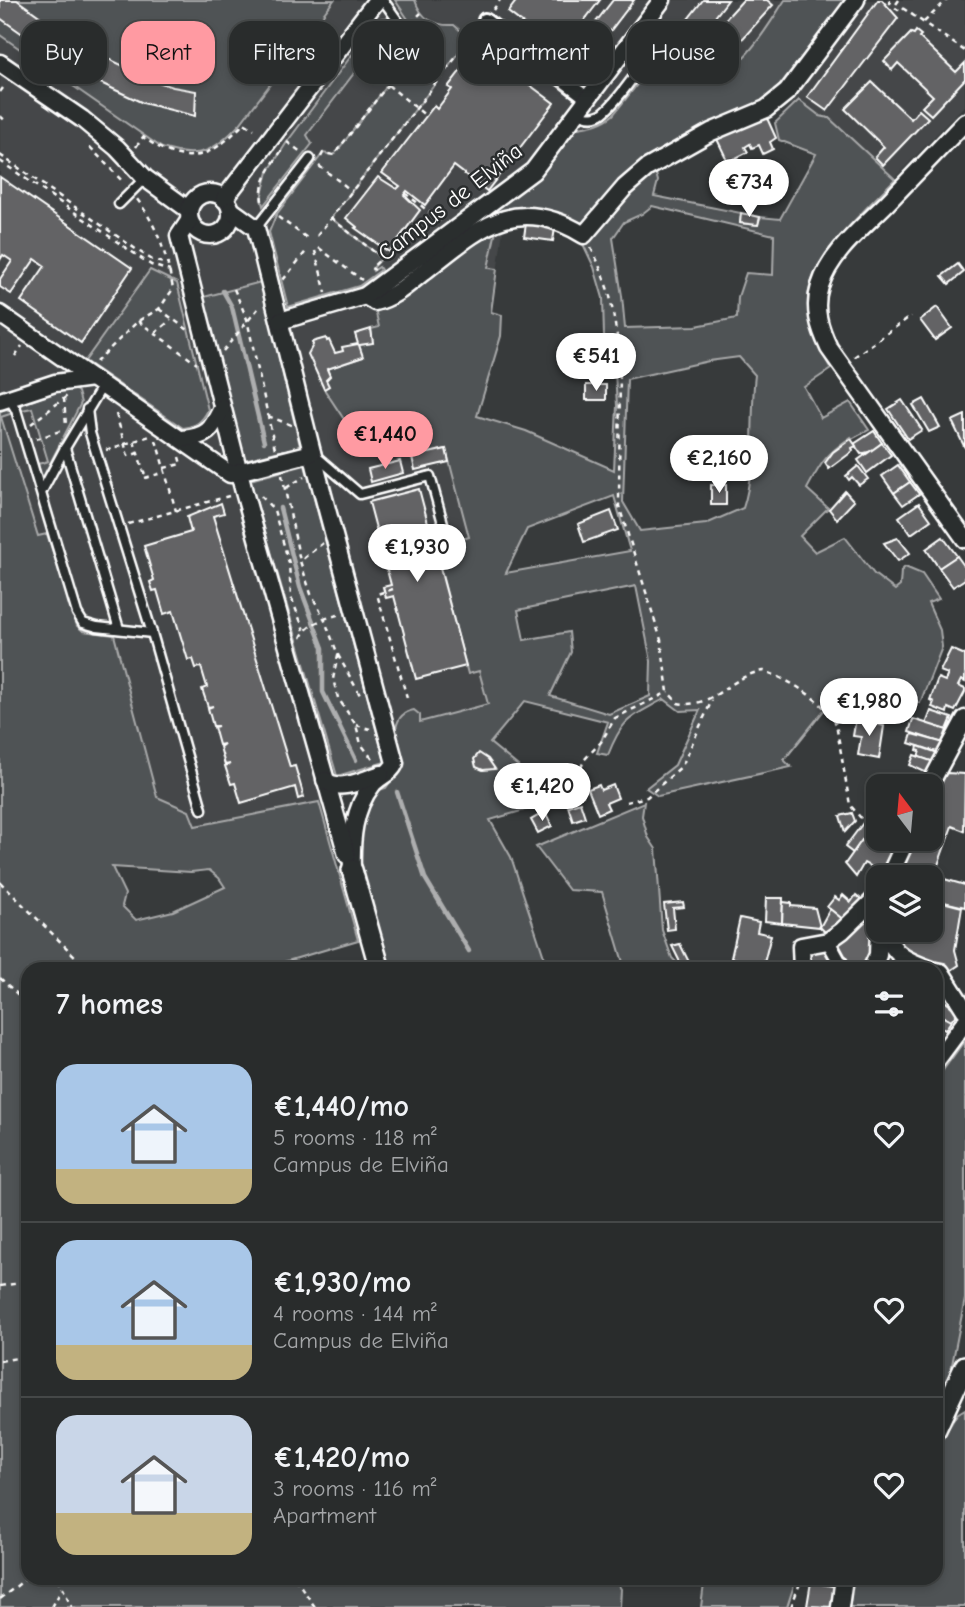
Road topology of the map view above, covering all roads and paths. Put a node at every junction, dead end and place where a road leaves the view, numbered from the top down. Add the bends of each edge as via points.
1 (377, 0) edge
2 (383, 0) edge
3 (500, 0) edge
4 (662, 0) edge
5 (856, 0) edge
6 (899, 0) edge
7 (947, 0) edge
8 (421, 13) dead end
9 (485, 20) junction
10 (398, 21) edge
11 (413, 21) edge
12 (646, 21) edge
13 (924, 22) junction
14 (627, 47) edge
15 (965, 51) edge
16 (0, 63) edge
17 (0, 81) edge
18 (627, 84) edge
19 (5, 85) dead end
20 (388, 85) junction
21 (434, 86) junction
22 (583, 105) junction
23 (416, 108) junction
24 (0, 116) edge
25 (426, 116) dead end
26 (7, 122) dead end
27 (965, 122) edge
28 (254, 129) dead end
29 (88, 144) dead end
30 (136, 146) dead end
31 (0, 155) edge
32 (307, 157) joint
33 (0, 161) edge
34 (145, 178) junction
35 (352, 191) junction
36 (131, 192) junction
37 (405, 193) dead end
38 (271, 196) dead end
39 (119, 204) dead end
40 (228, 204) junction
41 (189, 215) junction
42 (331, 218) junction
43 (445, 224) dead end
44 (264, 226) junction
45 (584, 235) junction
46 (317, 236) dead end
47 (307, 238) dead end
48 (308, 248) dead end
49 (319, 248) dead end
50 (315, 251) dead end
51 (168, 264) junction
52 (186, 266) junction
53 (278, 270) dead end
54 (170, 271) junction
55 (373, 276) dead end
56 (234, 289) dead end
57 (362, 291) junction
58 (273, 293) junction
59 (327, 296) dead end
60 (159, 309) junction
61 (0, 314) edge
62 (911, 316) dead end
63 (172, 319) junction
64 (247, 319) junction
65 (138, 321) junction
66 (281, 321) junction
67 (155, 333) junction
68 (232, 338) dead end
69 (206, 344) junction
70 (841, 366) junction
71 (200, 371) dead end
72 (97, 382) junction
73 (50, 385) junction
74 (65, 398) junction
75 (4, 399) edge
76 (222, 408) junction
77 (87, 409) junction
78 (268, 416) junction
79 (23, 430) junction
80 (306, 430) junction
81 (155, 435) junction
82 (174, 440) junction
83 (134, 441) junction
84 (26, 442) junction
85 (124, 444) junction
86 (65, 448) junction
87 (96, 453) junction
88 (138, 453) junction
89 (312, 453) junction
90 (279, 462) junction
91 (181, 464) dead end
92 (165, 470) junction
93 (239, 472) junction
94 (318, 477) junction
95 (285, 488) junction
96 (237, 490) junction
97 (42, 491) junction
98 (176, 511) junction
99 (120, 526) junction
100 (334, 535) junction
101 (432, 538) dead end
102 (965, 539) edge
103 (300, 561) junction
104 (393, 589) dead end
105 (354, 611) junction
106 (324, 618) junction
107 (119, 629) junction
108 (152, 633) junction
109 (338, 655) junction
110 (668, 692) junction
111 (713, 699) junction
112 (408, 701) dead end
113 (380, 708) junction
114 (965, 719) edge
115 (386, 773) junction
116 (935, 774) edge
117 (325, 780) junction
118 (583, 796) dead end
119 (626, 802) dead end
120 (202, 809) dead end
121 (866, 819) edge
122 (352, 870) junction
123 (0, 882) edge
124 (866, 907) edge
125 (828, 941) junction
126 (880, 942) edge
127 (889, 942) edge
128 (81, 962) edge
129 (378, 962) edge
130 (802, 962) edge
131 (840, 962) edge
132 (875, 962) edge
133 (915, 962) edge
134 (943, 975) edge
135 (0, 978) edge
136 (21, 998) edge
137 (965, 1010) edge
138 (965, 1022) edge
139 (943, 1051) edge
140 (21, 1283) edge
141 (0, 1286) edge
142 (21, 1357) edge
143 (0, 1361) edge
144 (965, 1366) edge
145 (943, 1414) edge
146 (21, 1582) edge
147 (61, 1585) edge
148 (300, 1585) edge
149 (799, 1585) edge
150 (843, 1585) edge
151 (62, 1589) junction
152 (0, 1599) edge
153 (52, 1607) edge
154 (72, 1607) edge
155 (315, 1607) edge
156 (791, 1607) edge
157 (840, 1607) edge

1 - 40 street
2 - 10 lane
3 - 9 path
4 - 12 street, Campus de Elviña
5 - 45 street via 787,92 766,108 647,168
6 - 13 path via 894,7
7 - 13 path
8 - 11 path
9 - 21 path
9 - 22 street
13 - 15 path
14 - 22 street, Campus de Elviña
16 - 34 street via 82,118
17 - 19 path
18 - 22 lane via 598,116 585,116
20 - 21 path via 422,40 433,60
20 - 23 path
20 - 35 path via 334,155 323,153 316,163
21 - 23 path
22 - 57 street, Campus de Elviña via 533,171
23 - 25 path
23 - 35 path
24 - 26 path
27 - 70 street via 828,267 816,308 828,348
28 - 30 path via 244,123 227,142 184,158 143,137
29 - 36 path
31 - 51 path via 140,252
32 - 38 path via 287,142 268,172 263,206
32 - 44 lane
33 - 54 path via 151,265
34 - 36 lane
34 - 41 street
35 - 42 path
36 - 39 lane
36 - 51 path via 166,251
37 - 43 path
40 - 41 street via 216,194 205,193 194,200
40 - 41 street via 230,221 215,235 194,229
40 - 44 street
41 - 52 street via 179,236
42 - 46 path
42 - 55 path via 382,258 372,268 382,270
44 - 47 path via 276,215
44 - 58 street
45 - 57 street via 544,218 501,218 473,233 397,293 374,302
45 - 110 path via 610,296 620,353 619,506 661,640
48 - 53 path via 281,283
49 - 57 path via 365,282
50 - 59 path
51 - 52 path
51 - 54 path
52 - 54 path
52 - 69 street
54 - 60 path via 173,289
56 - 64 path
57 - 66 street, Campus de Elviña
58 - 64 path
58 - 66 street
60 - 63 path
60 - 65 path
61 - 72 street
62 - 70 path
63 - 67 path
63 - 69 path
64 - 68 path
64 - 78 path
65 - 67 path
65 - 72 path
66 - 80 street
67 - 71 path via 198,364
69 - 76 street
70 - 102 street
72 - 73 street
72 - 74 path
72 - 77 lane
72 - 82 street
72 - 85 path
73 - 74 path
73 - 75 street
74 - 79 path
74 - 84 path via 66,429
75 - 79 lane via 16,410
76 - 82 street via 210,431
76 - 93 street
77 - 86 lane
77 - 87 lane
78 - 80 path
78 - 90 path
79 - 84 lane
80 - 89 street
81 - 82 path
81 - 83 path
81 - 92 path
82 - 93 street via 230,474
83 - 85 path
83 - 88 path
84 - 97 lane
85 - 87 path
85 - 88 path via 128,456
86 - 97 lane
86 - 107 lane
87 - 99 lane
88 - 92 path via 145,478
89 - 90 street
89 - 94 street
89 - 101 lane via 360,494 430,476 446,534
90 - 93 street
90 - 95 path
91 - 92 path
92 - 98 path
93 - 96 street
94 - 95 path via 307,475
94 - 100 street
95 - 103 path
96 - 98 path
96 - 106 path via 252,490 274,510 289,563 291,597 306,629
96 - 117 street
97 - 107 lane via 77,613 83,623
98 - 99 path
99 - 108 lane
100 - 103 path
100 - 105 street
103 - 106 path
104 - 112 path via 377,594
105 - 106 path
105 - 113 street
106 - 109 path
107 - 108 lane
108 - 120 lane
109 - 113 path via 360,695
109 - 115 path via 333,679 338,698 356,725 361,744
110 - 111 path via 688,705
110 - 118 path via 615,718 584,760 578,776
111 - 119 path via 682,766 647,797
111 - 121 path via 743,677 764,671 819,702 836,724 850,805
113 - 115 street via 395,763
114 - 116 street
115 - 117 street via 339,786
115 - 122 street via 369,788 357,813
117 - 122 street
122 - 129 street
123 - 128 path
124 - 125 street
125 - 130 street via 801,946
125 - 131 street
126 - 132 street
127 - 133 street via 900,956
134 - 137 street
135 - 136 path
138 - 139 street
140 - 141 path
142 - 143 path
144 - 145 street
146 - 152 path
147 - 151 path
148 - 155 path
149 - 156 path
150 - 157 street
151 - 153 path
151 - 154 path

